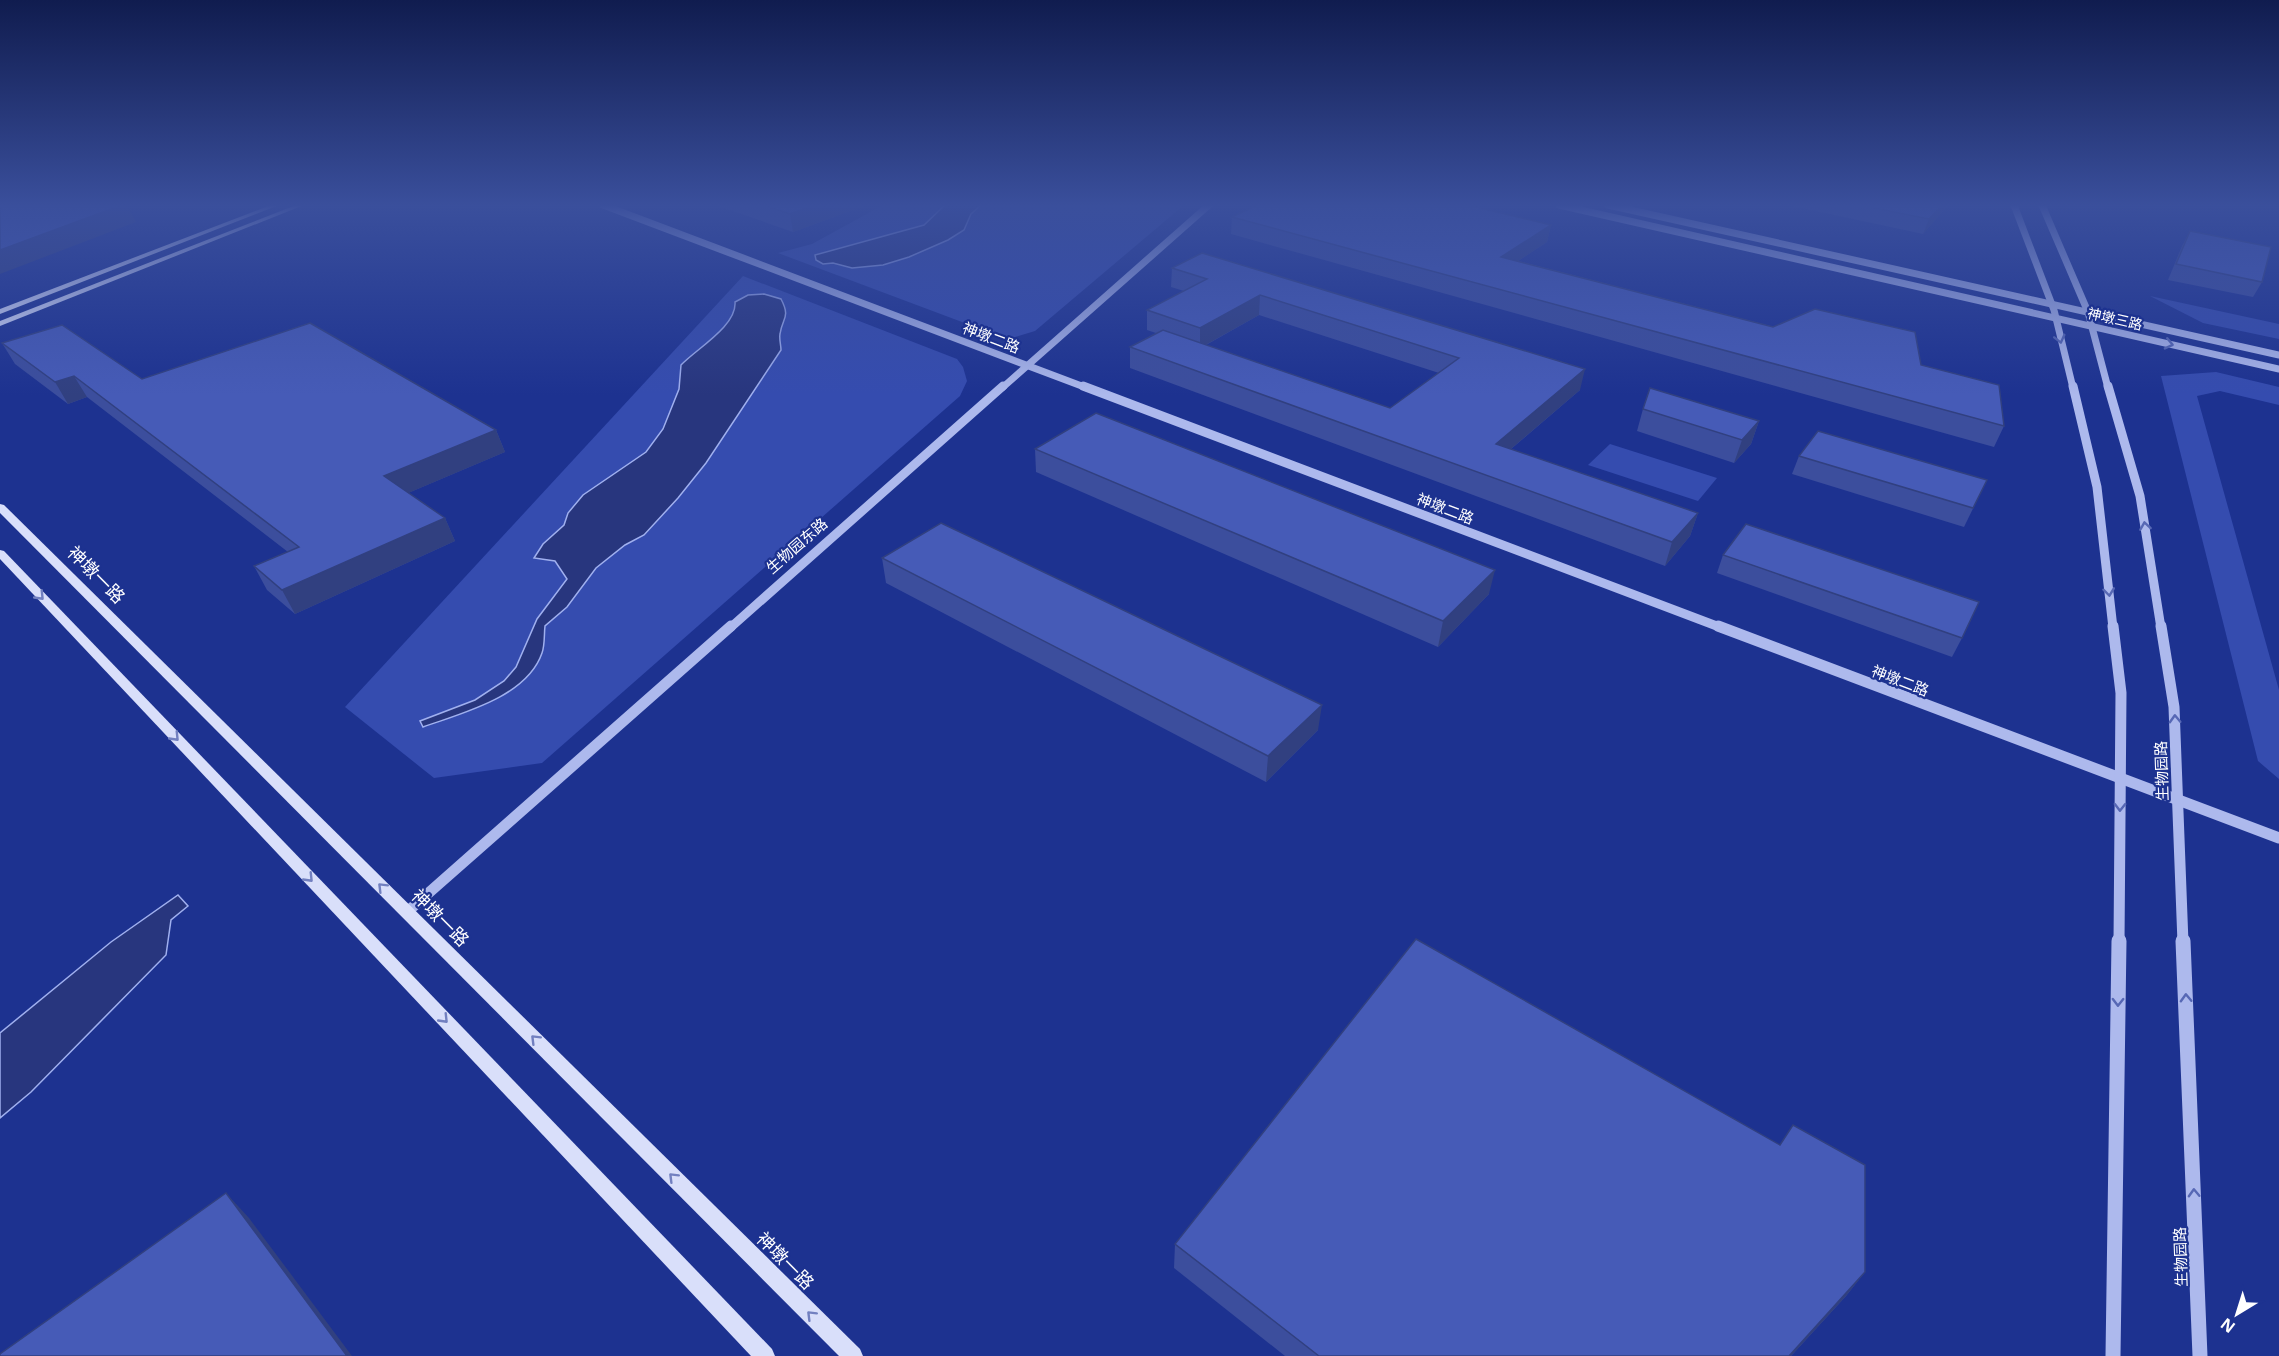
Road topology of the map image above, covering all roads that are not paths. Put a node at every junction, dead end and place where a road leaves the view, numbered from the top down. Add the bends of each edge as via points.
1 (113, 268) edge
2 (141, 268) edge
3 (770, 268) edge
4 (1136, 268) edge
5 (1839, 268) edge
6 (1894, 268) edge
7 (2038, 268) edge
8 (2069, 268) edge
9 (2051, 303) junction
10 (0, 312) edge
11 (2088, 312) junction
12 (2055, 317) junction
13 (0, 324) edge
14 (2090, 325) junction
15 (2279, 355) edge
16 (1025, 365) junction
17 (2279, 369) edge
18 (0, 507) edge
19 (0, 553) edge
20 (2120, 778) junction
21 (2178, 800) junction
22 (2279, 838) edge
23 (407, 912) junction
24 (765, 1356) edge
25 (853, 1356) edge
26 (2113, 1356) edge
27 (2200, 1356) edge

1 - 10 main road
2 - 13 main road
3 - 16 street, 神墩二路
4 - 16 street, 生物园东路
5 - 12 street, 神墩三路
6 - 9 street, 神墩三路
7 - 9 street
8 - 11 street, 生物园路
9 - 11 street, 神墩三路
9 - 12 street
11 - 14 street, 生物园路
11 - 15 street, 神墩三路
12 - 14 street, 神墩三路
12 -> 20 street via 2097,487 2121,693
14 -> 17 street, 神墩三路
21 -> 14 street, 生物园路 via 2174,707 2140,496
16 - 20 street, 神墩二路
16 - 23 street, 生物园东路
23 -> 18 main road, 神墩一路
19 -> 24 main road
20 - 21 street, 神墩二路
20 -> 26 street
21 - 22 street, 神墩二路
27 -> 21 street, 生物园路
25 -> 23 main road, 神墩一路

